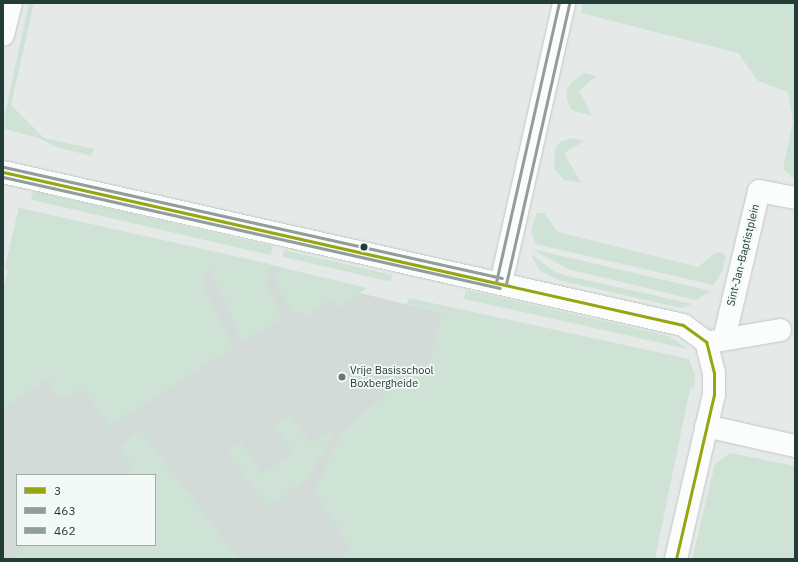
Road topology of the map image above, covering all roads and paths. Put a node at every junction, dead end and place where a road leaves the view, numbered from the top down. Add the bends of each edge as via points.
1 (11, 3) edge
2 (564, 3) edge
3 (3, 35) edge
4 (3, 172) edge
5 (795, 198) edge
6 (501, 283) junction
7 (780, 330) dead end
8 (715, 341) junction
9 (706, 426) junction
10 (795, 446) edge
11 (676, 559) edge

1 - 3 street
2 - 6 street
4 - 6 street
5 - 8 street, Sint-Jan-Baptistplein via 759,191
6 - 8 street via 683,326
7 - 8 street
8 - 9 street via 714,395
9 - 10 street
9 - 11 street

